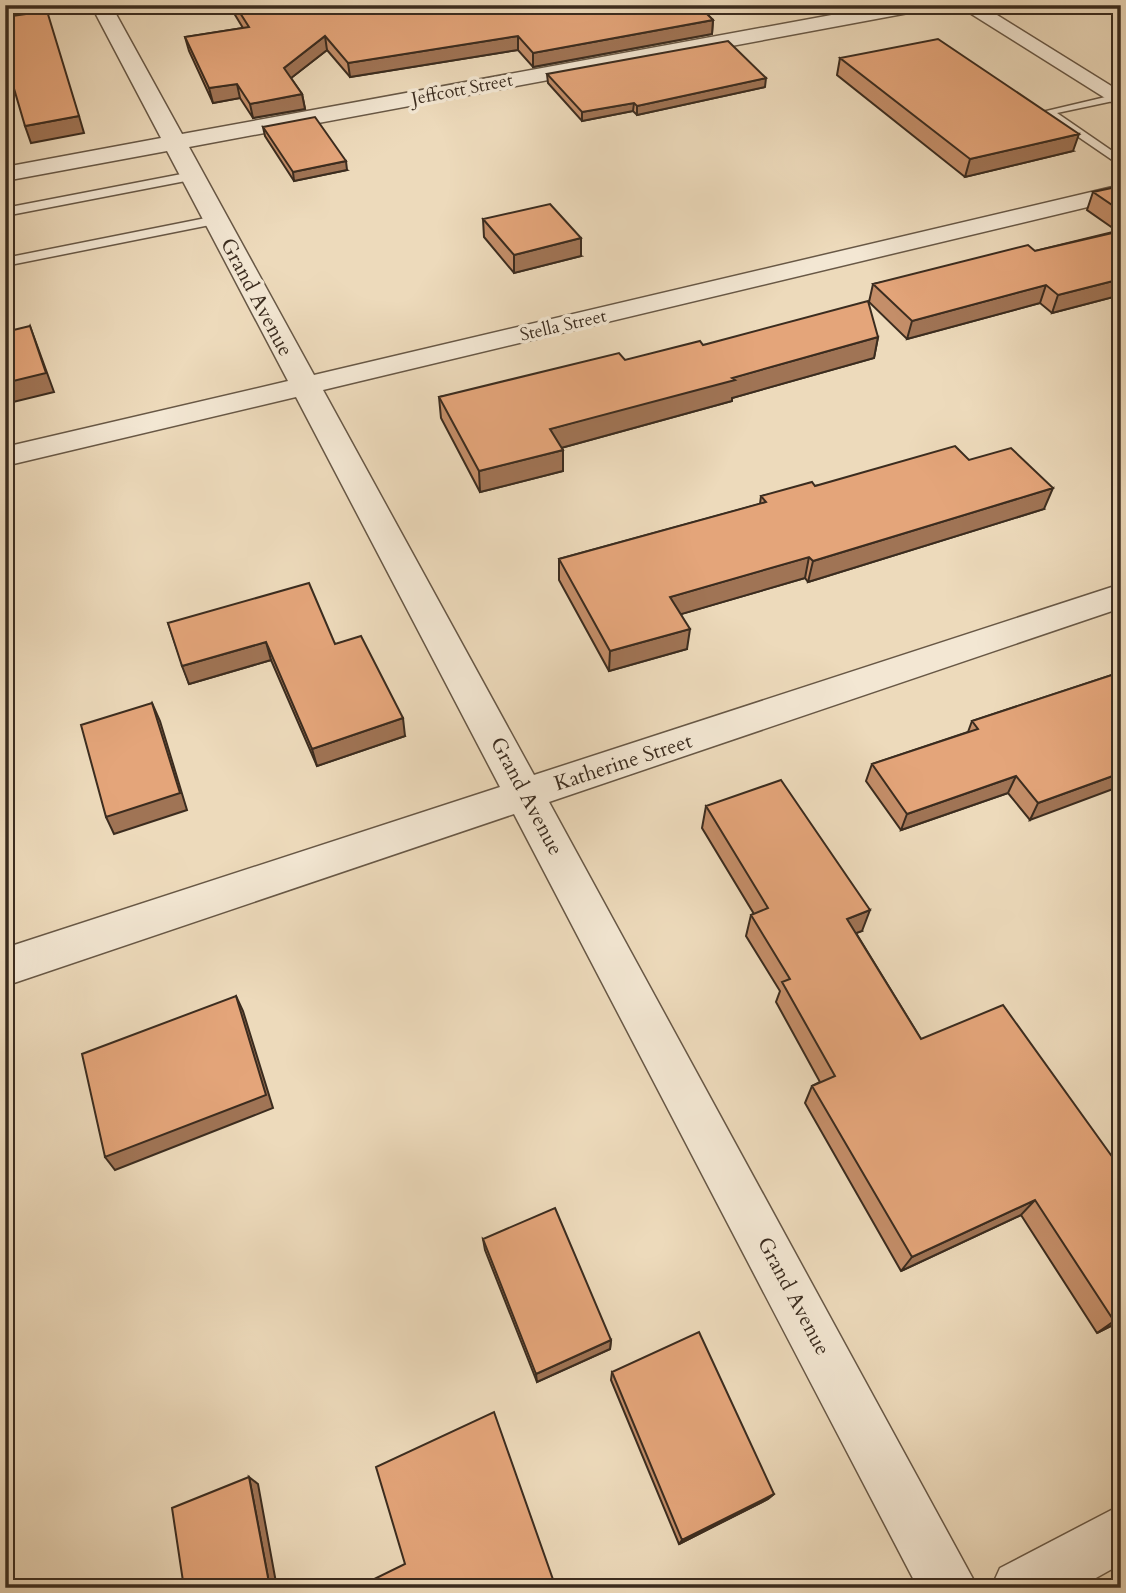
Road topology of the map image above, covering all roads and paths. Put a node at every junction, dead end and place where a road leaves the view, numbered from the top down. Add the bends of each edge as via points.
1 (102, 5) edge
2 (919, 5) edge
3 (967, 5) edge
4 (1117, 100) edge
5 (173, 142) junction
6 (1121, 163) edge
7 (5, 174) edge
8 (192, 176) junction
9 (1121, 192) edge
10 (5, 212) edge
11 (215, 220) junction
12 (5, 262) edge
13 (304, 384) junction
14 (5, 457) edge
15 (1121, 596) edge
16 (527, 794) junction
17 (5, 967) edge
18 (1121, 1532) edge
19 (949, 1588) edge
20 (1020, 1588) edge

1 - 5 street, Grand Avenue
2 - 5 street, Jeffcott Street
3 - 4 street
4 - 6 lane via 1048,112
5 - 7 street, Jeffcott Street
5 - 8 street, Grand Avenue
8 - 10 lane
8 - 11 street, Grand Avenue
9 - 13 street, Stella Street
11 - 12 lane
11 - 13 street, Grand Avenue
13 - 14 street, Stella Street
13 - 16 street, Grand Avenue
15 - 16 street, Katherine Street
16 - 17 street, Katherine Street
16 - 19 street, Grand Avenue
18 - 20 street

